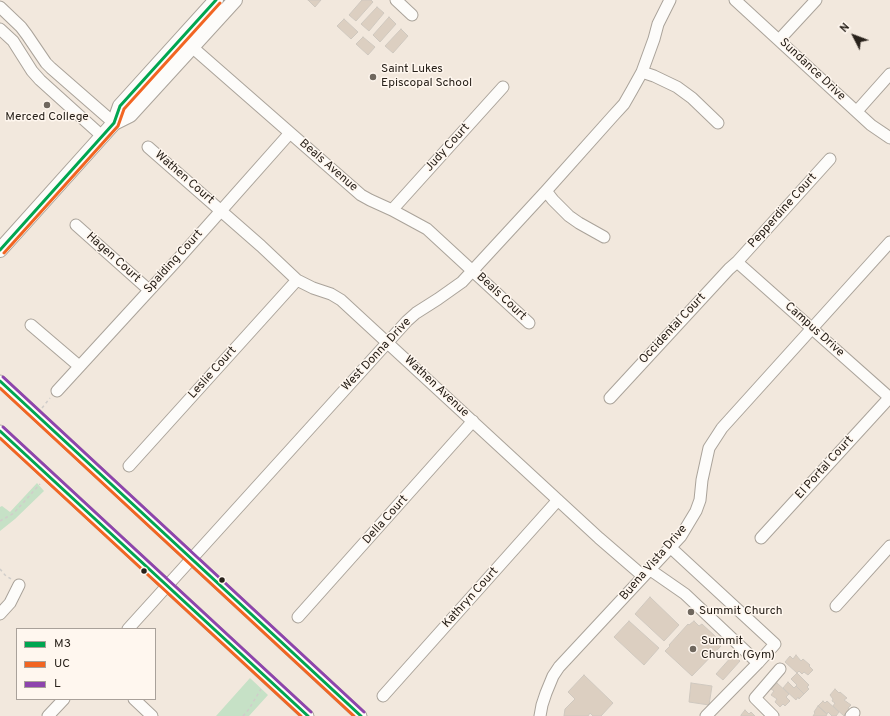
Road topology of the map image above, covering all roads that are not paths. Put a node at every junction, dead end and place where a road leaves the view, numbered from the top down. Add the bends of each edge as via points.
1 (216, 0) edge
2 (235, 0) edge
3 (396, 0) edge
4 (670, 0) edge
5 (735, 0) edge
6 (816, 0) edge
7 (0, 7) edge
8 (412, 15) dead end
9 (0, 29) edge
10 (779, 40) junction
11 (192, 47) junction
12 (642, 72) junction
13 (890, 74) edge
14 (503, 87) dead end
15 (857, 111) junction
16 (114, 123) junction
17 (718, 123) dead end
18 (290, 133) junction
19 (102, 136) junction
20 (890, 138) edge
21 (148, 146) dead end
22 (830, 159) dead end
23 (546, 191) junction
24 (221, 210) junction
25 (392, 210) junction
26 (76, 226) dead end
27 (604, 237) dead end
28 (890, 242) edge
29 (0, 250) edge
30 (737, 262) junction
31 (472, 271) junction
32 (297, 280) junction
33 (149, 290) junction
34 (529, 323) dead end
35 (31, 325) dead end
36 (812, 328) junction
37 (388, 342) junction
38 (79, 366) junction
39 (0, 381) edge
40 (57, 391) road end
41 (610, 398) dead end
42 (890, 398) edge
43 (473, 421) junction
44 (0, 431) edge
45 (129, 466) dead end
46 (558, 500) junction
47 (762, 538) dead end
48 (890, 546) edge
49 (670, 547) junction
50 (191, 559) junction
51 (646, 572) junction
52 (19, 585) road end
53 (167, 586) junction
54 (836, 606) dead end
55 (0, 614) edge
56 (298, 617) dead end
57 (129, 628) edge
58 (758, 663) junction
59 (780, 669) dead end
60 (383, 696) dead end
61 (63, 700) edge
62 (135, 700) edge
63 (48, 716) edge
64 (152, 716) edge
65 (308, 716) edge
66 (361, 716) edge
67 (540, 716) edge
68 (706, 716) edge
69 (773, 716) edge

1 - 16 main road via 120,106
2 - 11 main road
3 - 8 street
4 - 12 street, West Donna Drive via 658,24
5 - 10 street, Sundance Drive
6 - 10 street
7 - 16 street via 21,27 50,68
9 - 19 street via 13,41 40,80
10 - 15 street, Sundance Drive
11 - 16 main road via 130,115
11 - 18 street, Beals Avenue
12 - 17 street via 677,87
12 - 23 street, West Donna Drive via 620,108
13 - 15 street
14 - 25 street, Judy Court
15 - 20 street, Sundance Drive
16 - 19 main road
18 - 24 street, Spalding Court
18 - 25 street, Beals Avenue via 361,195
19 - 29 main road
21 - 24 street, Wathen Court
22 - 30 street, Pepperdine Court
23 - 27 street via 569,216
23 - 31 street, West Donna Drive
24 - 32 street, Wathen Avenue
24 - 33 street, Spalding Court
25 - 31 street, Beals Avenue via 427,229
26 - 33 street, Hagen Court
28 - 36 street, Buena Vista Drive
30 - 36 street, Campus Drive
30 - 41 street, Occidental Court
31 - 34 street, Beals Court
31 - 37 street, West Donna Drive via 462,282 416,313
32 - 37 street, Wathen Avenue via 341,300
32 - 45 street, Leslie Court
33 - 38 street, Spalding Court
35 - 38 street
36 - 42 street, Campus Drive
36 - 49 street, Buena Vista Drive via 722,428 709,448 696,511
37 - 43 street, Wathen Avenue
37 - 50 street, West Donna Drive
38 - 40 street, Spalding Court
39 - 50 street
42 - 47 street, El Portal Court
43 - 46 street, Wathen Avenue
43 - 56 street, Della Court
44 - 53 street
46 - 51 street, Wathen Avenue via 599,538
46 - 60 street, Kathryn Court
48 - 54 street
49 - 51 street, Buena Vista Drive
49 - 58 street via 776,644
50 - 53 street, West Donna Drive
50 - 66 street
51 - 58 street, Wathen Avenue via 686,594
51 - 67 street, Buena Vista Drive via 559,667 546,693
52 - 55 street via 10,603
53 - 57 street, West Donna Drive
53 - 65 street
58 - 68 street
59 - 69 street via 755,698
61 - 63 street
62 - 64 street

